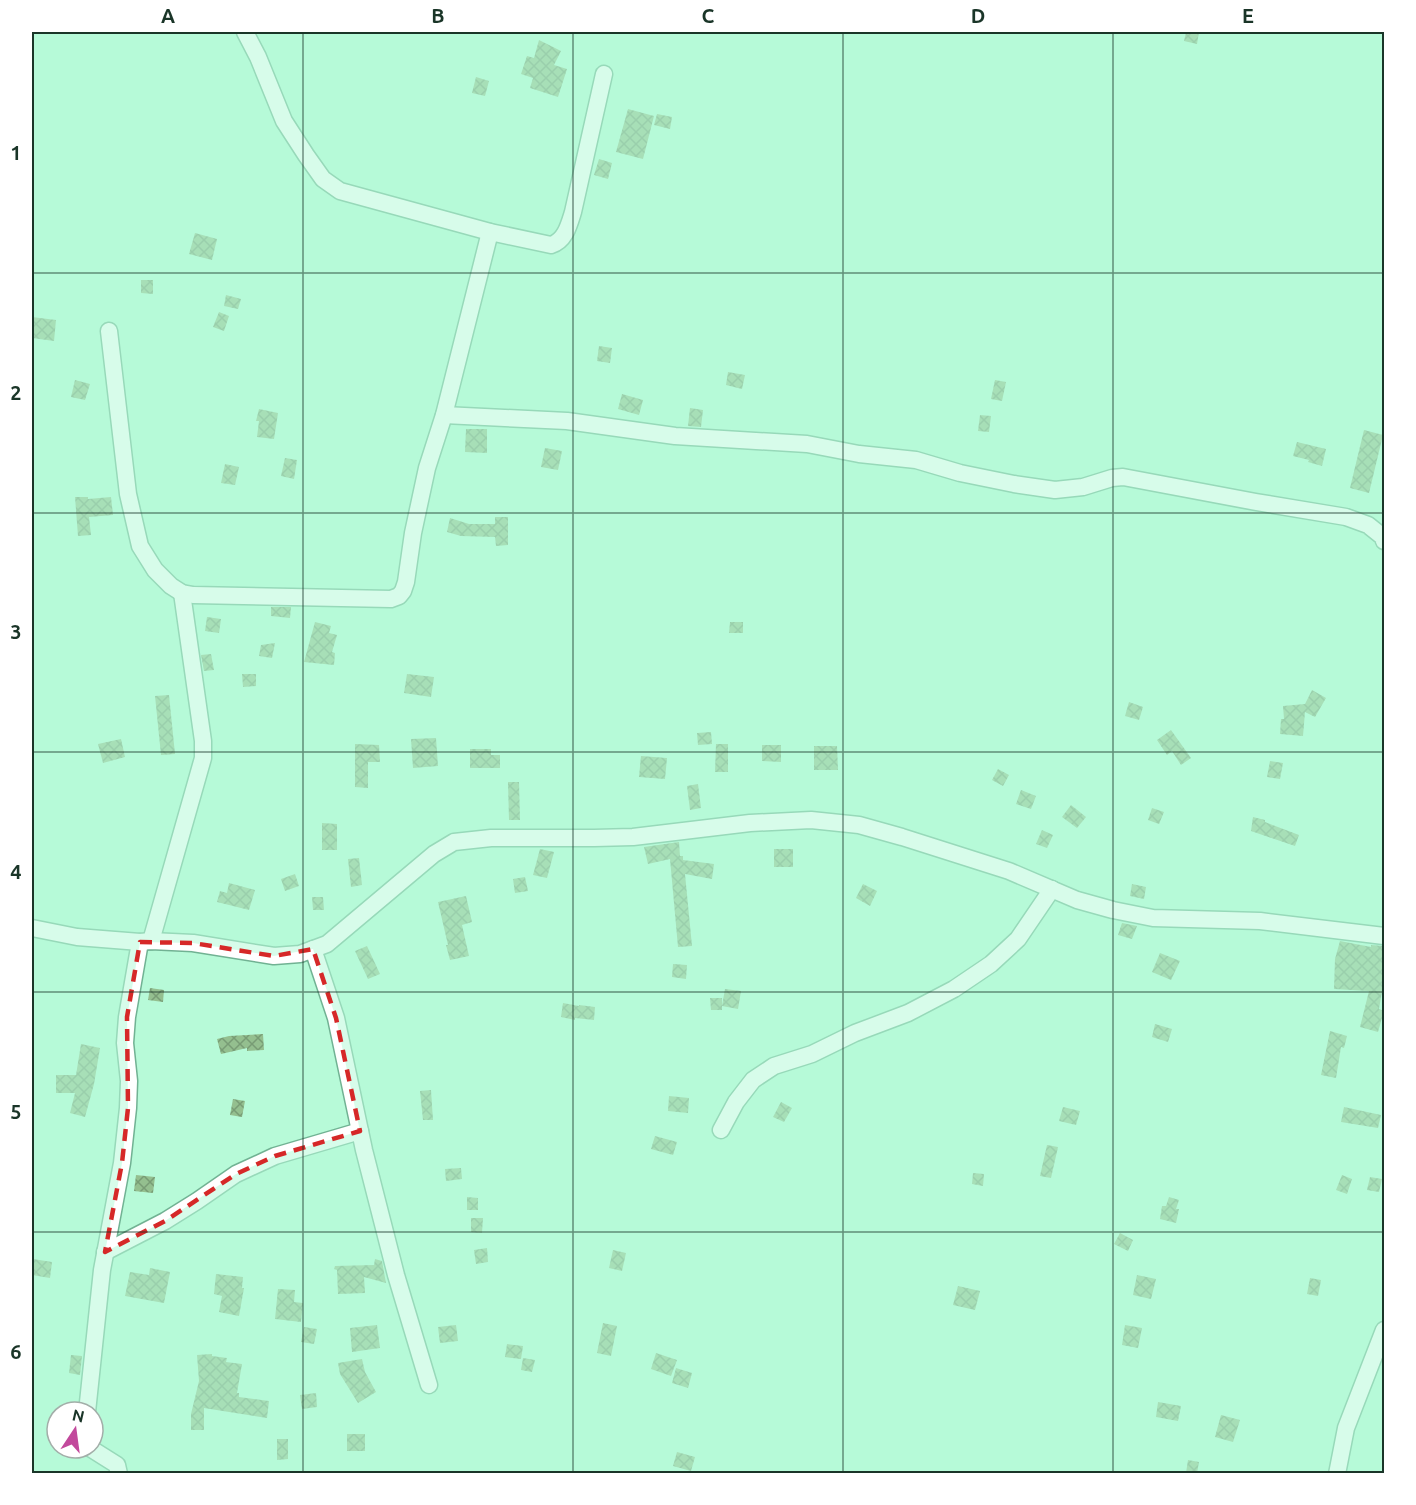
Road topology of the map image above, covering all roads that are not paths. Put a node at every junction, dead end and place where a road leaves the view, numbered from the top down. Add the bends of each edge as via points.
1 (245, 32) edge
2 (604, 74) dead end
3 (490, 232) junction
4 (109, 331) dead end
5 (444, 415) junction
6 (1384, 541) edge
7 (182, 593) junction
8 (1052, 889) junction
9 (32, 928) edge
10 (1384, 936) edge
11 (146, 941) junction
12 (313, 949) junction
13 (721, 1130) dead end
14 (360, 1131) junction
15 (105, 1252) junction
16 (1384, 1330) edge
17 (429, 1385) dead end
18 (88, 1400) edge
19 (105, 1457) edge
20 (119, 1473) edge
21 (1337, 1473) edge

1 - 3 street via 284,121 323,179 340,190
2 - 3 street via 573,212 563,237 551,245
3 - 5 street
4 - 7 street via 128,494 140,546 155,570
5 - 6 street via 567,421 675,436 807,444 916,460 992,480 1055,490 1123,477 1346,517 1368,525
5 - 7 street via 427,468 406,582 399,596 362,599
7 - 11 street via 203,758
8 - 10 street via 1077,900 1153,918 1260,921
8 - 12 street via 902,837 859,825 811,820 633,837 490,838 454,842 434,854 327,944
8 - 13 street via 1018,939 991,964 908,1013 774,1066 753,1080
9 - 11 street via 77,937
11 - 12 street via 193,943 274,956
11 - 15 street via 127,1017 128,1108
12 - 14 street via 336,1018
14 - 15 street via 275,1156 236,1174 165,1221
14 - 17 street via 396,1275
15 - 18 street
16 - 21 street via 1346,1428
19 - 20 street via 117,1465

